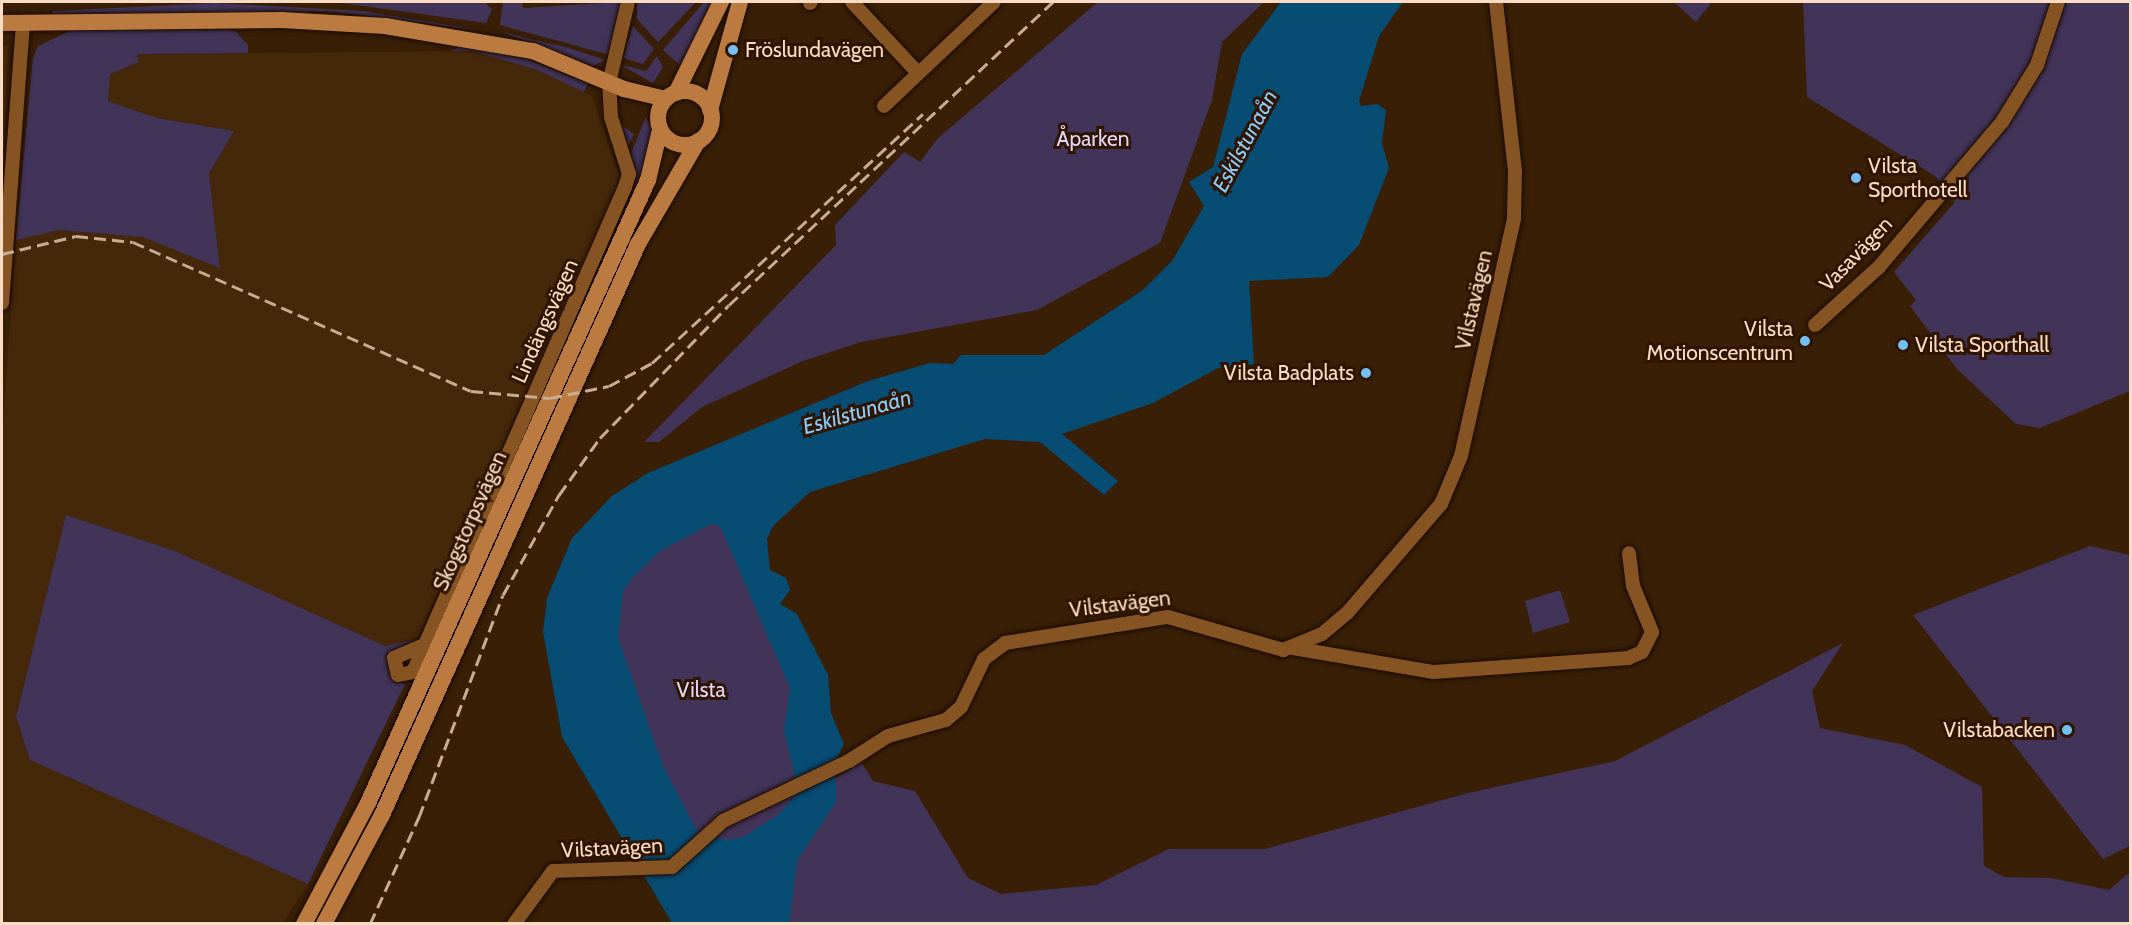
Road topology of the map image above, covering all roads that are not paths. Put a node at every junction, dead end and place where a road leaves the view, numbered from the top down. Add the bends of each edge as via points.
1 (628, 2) edge
2 (722, 2) edge
3 (741, 2) edge
4 (852, 2) edge
5 (994, 2) edge
6 (1496, 2) edge
7 (2058, 2) edge
8 (979, 7) edge
9 (2, 22) edge
10 (23, 23) junction
11 (918, 73) junction
12 (617, 86) junction
13 (671, 96) junction
14 (884, 106) dead end
15 (710, 110) junction
16 (659, 124) junction
17 (698, 141) junction
18 (2, 303) edge
19 (1815, 325) dead end
20 (1629, 553) dead end
21 (422, 646) dead end
22 (1293, 648) junction
23 (304, 924) edge
24 (324, 924) edge
25 (514, 924) edge

1 - 12 street, Lindängsvägen
2 - 13 main road
3 - 15 main road
4 - 11 street
5 - 8 street
6 - 22 street, Vilstavägen via 1515,171 1514,218 1456,475 1441,504 1347,612 1322,634
7 - 19 street, Vasavägen via 2037,65 2002,122 1879,267
8 - 11 street
9 - 10 main road
10 - 12 main road via 273,20 385,26 533,51
10 - 18 street
11 - 14 street
12 - 13 main road
12 - 16 main road
12 - 21 street, Lindängsvägen via 611,117 629,174 625,188
13 - 15 main road via 695,93
13 - 16 main road
15 - 17 main road via 708,131
16 - 17 main road via 678,144
16 - 23 main road, Skogstorpsvägen via 648,180 368,804
17 - 24 main road, Skogstorpsvägen via 638,244 382,814
20 - 22 street via 1634,586 1652,632 1642,652 1628,658 1434,672
22 - 25 street, Vilstavägen via 1258,647 1210,625 1168,617 1018,640 984,659 961,707 946,720 888,736 839,766 714,827 679,863 642,872 572,867 553,872

